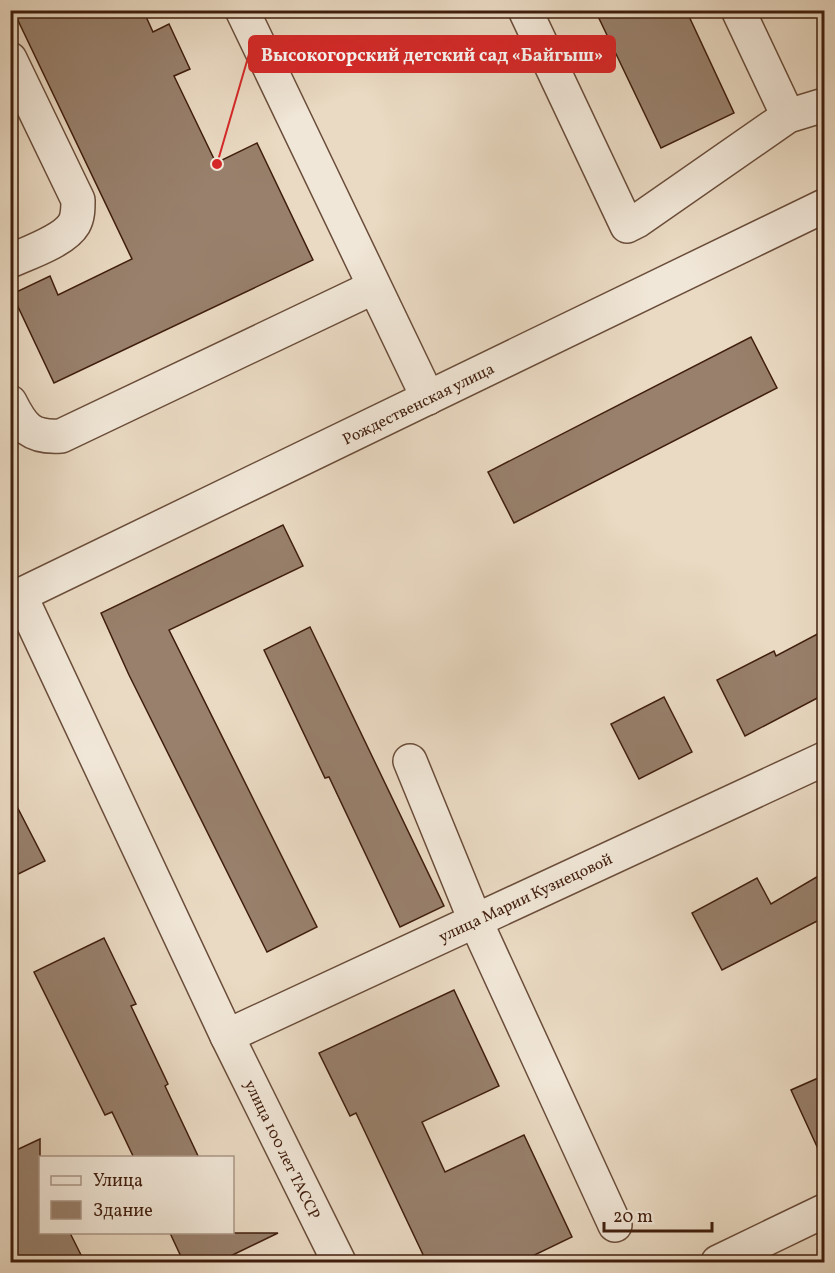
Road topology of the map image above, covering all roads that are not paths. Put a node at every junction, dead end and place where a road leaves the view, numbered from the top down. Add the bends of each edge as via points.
1 (242, 10) edge
2 (525, 10) edge
3 (738, 10) edge
4 (10, 58) edge
5 (825, 105) edge
6 (788, 116) junction
7 (825, 206) edge
8 (10, 261) edge
9 (374, 286) junction
10 (428, 398) junction
11 (10, 402) edge
12 (15, 598) edge
13 (825, 759) edge
14 (410, 761) dead end
15 (476, 920) junction
16 (227, 1036) junction
17 (825, 1211) edge
18 (615, 1225) dead end
19 (339, 1263) edge
20 (718, 1263) edge

1 - 9 street
2 - 6 street via 627,226
3 - 6 street
4 - 8 street via 78,200 77,216 65,235
5 - 6 street
7 - 10 street, Рождественская улица
9 - 10 street
9 - 11 street via 62,436 47,437 28,429
10 - 12 street, Рождественская улица
12 - 16 street, улица 100 лет ТАССР
13 - 15 street, улица Марии Кузнецовой
14 - 15 street
15 - 16 street, улица Марии Кузнецовой
15 - 18 street
16 - 19 street, улица 100 лет ТАССР
17 - 20 street

